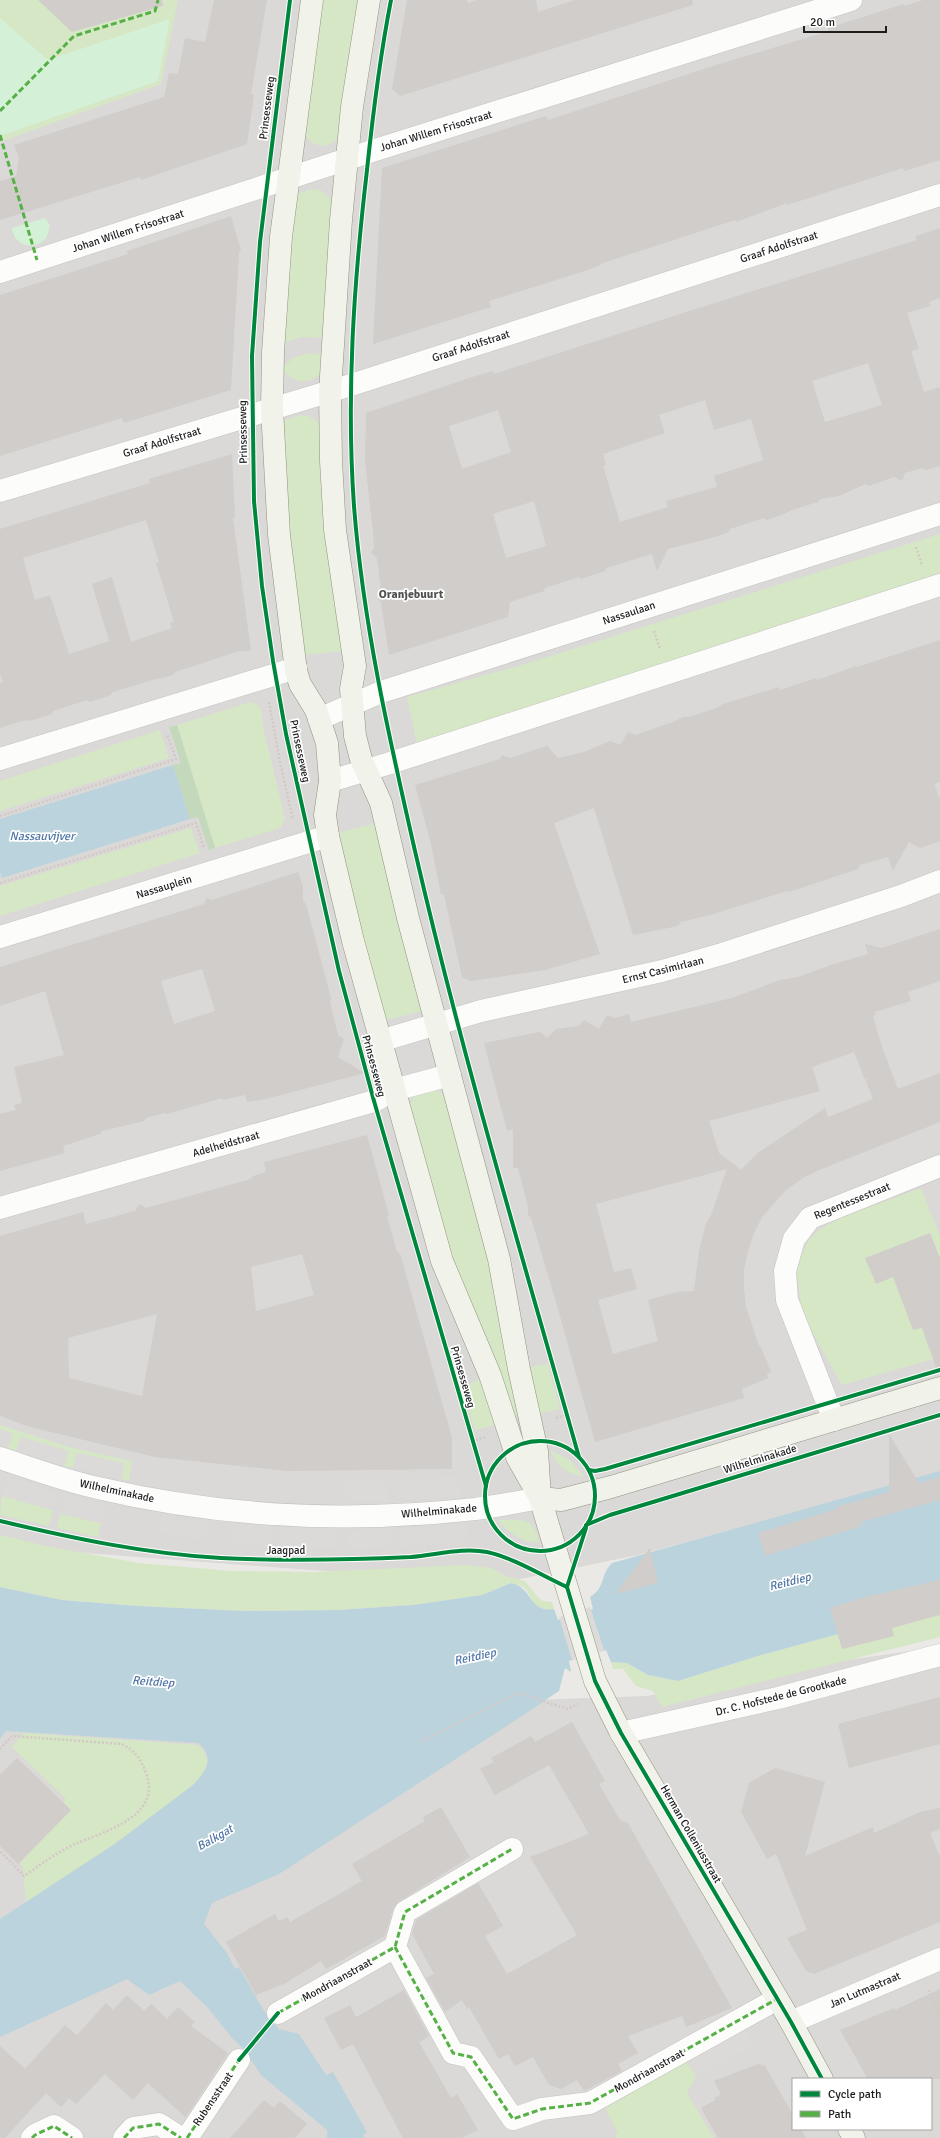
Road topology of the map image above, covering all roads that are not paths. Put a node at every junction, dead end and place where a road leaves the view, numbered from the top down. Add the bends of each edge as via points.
1 (312, 0) edge
2 (370, 0) edge
3 (851, 0) edge
4 (347, 159) junction
5 (288, 179) junction
6 (940, 194) edge
7 (0, 272) edge
8 (330, 392) junction
9 (272, 409) junction
10 (0, 491) edge
11 (940, 514) edge
12 (935, 587) edge
13 (296, 668) junction
14 (352, 705) junction
15 (319, 719) junction
16 (0, 759) edge
17 (365, 770) junction
18 (330, 780) junction
19 (328, 836) junction
20 (940, 882) edge
21 (0, 937) edge
22 (436, 1025) junction
23 (380, 1041) junction
24 (450, 1075) junction
25 (394, 1090) junction
26 (940, 1166) edge
27 (0, 1208) edge
28 (940, 1388) edge
29 (834, 1420) junction
30 (0, 1458) edge
31 (540, 1498) junction
32 (940, 1655) edge
33 (621, 1733) junction
34 (512, 1848) dead end
35 (395, 1947) junction
36 (940, 1959) edge
37 (777, 1999) junction
38 (278, 2013) dead end
39 (791, 2022) junction
40 (239, 2060) dead end
41 (821, 2078) edge
42 (32, 2138) edge
43 (72, 2138) edge
44 (124, 2138) edge
45 (181, 2138) edge
46 (187, 2138) edge

1 - 5 street, Prinsesseweg
2 - 4 street
3 - 4 street, Johan Willem Frisostraat
4 - 5 street, Johan Willem Frisostraat
4 - 8 street via 336,282
5 - 7 street, Johan Willem Frisostraat
5 - 9 street, Prinsesseweg via 276,296
6 - 8 street, Graaf Adolfstraat
8 - 9 street, Graaf Adolfstraat
8 - 14 street via 335,530 355,666 351,690
9 - 10 street, Graaf Adolfstraat
9 - 13 street, Prinsesseweg via 279,535
11 - 14 street, Nassaulaan via 381,692
12 - 17 street
13 - 15 street, Prinsesseweg via 300,684
13 - 16 street
14 - 15 street, Nassaulaan
14 - 17 street via 355,736
15 - 18 street, Prinsesseweg via 327,743
17 - 18 street
17 - 22 street via 381,803
18 - 19 street, Prinsesseweg via 325,815
19 - 21 street, Nassauplein
19 - 23 street, Prinsesseweg
20 - 22 street, Ernst Casimirlaan via 722,954 662,971 481,1011
22 - 23 street, Ernst Casimirlaan
22 - 24 street
23 - 25 street, Prinsesseweg
24 - 25 street, Adelheidstraat
24 - 31 street via 499,1259 518,1370 538,1451
25 - 27 street, Adelheidstraat via 374,1101
25 - 31 street, Prinsesseweg via 442,1260 490,1375 517,1457
26 - 29 street, Regentessestraat via 810,1218 794,1240 785,1271 787,1300
28 - 29 street, Wilhelminakade
29 - 31 street, Wilhelminakade via 567,1498
30 - 31 street, Wilhelminakade via 99,1488 181,1503 272,1514 385,1515 475,1509
31 - 33 street, Herman Colleniusstraat via 595,1681
32 - 33 street, Dr. C. Hofstede de Grootkade via 778,1698
33 - 37 street, Herman Colleniusstraat
34 - 35 street via 405,1912
35 - 37 street, Mondriaanstraat via 453,2053 471,2057 513,2119 542,2109 590,2103
35 - 38 street, Mondriaanstraat
36 - 39 street, Jan Lutmastraat
37 - 39 street, Herman Colleniusstraat
39 - 41 street, Herman Colleniusstraat
40 - 46 street, Rubensstraat
42 - 43 street via 35,2134 54,2126
44 - 45 street via 134,2128 159,2124

